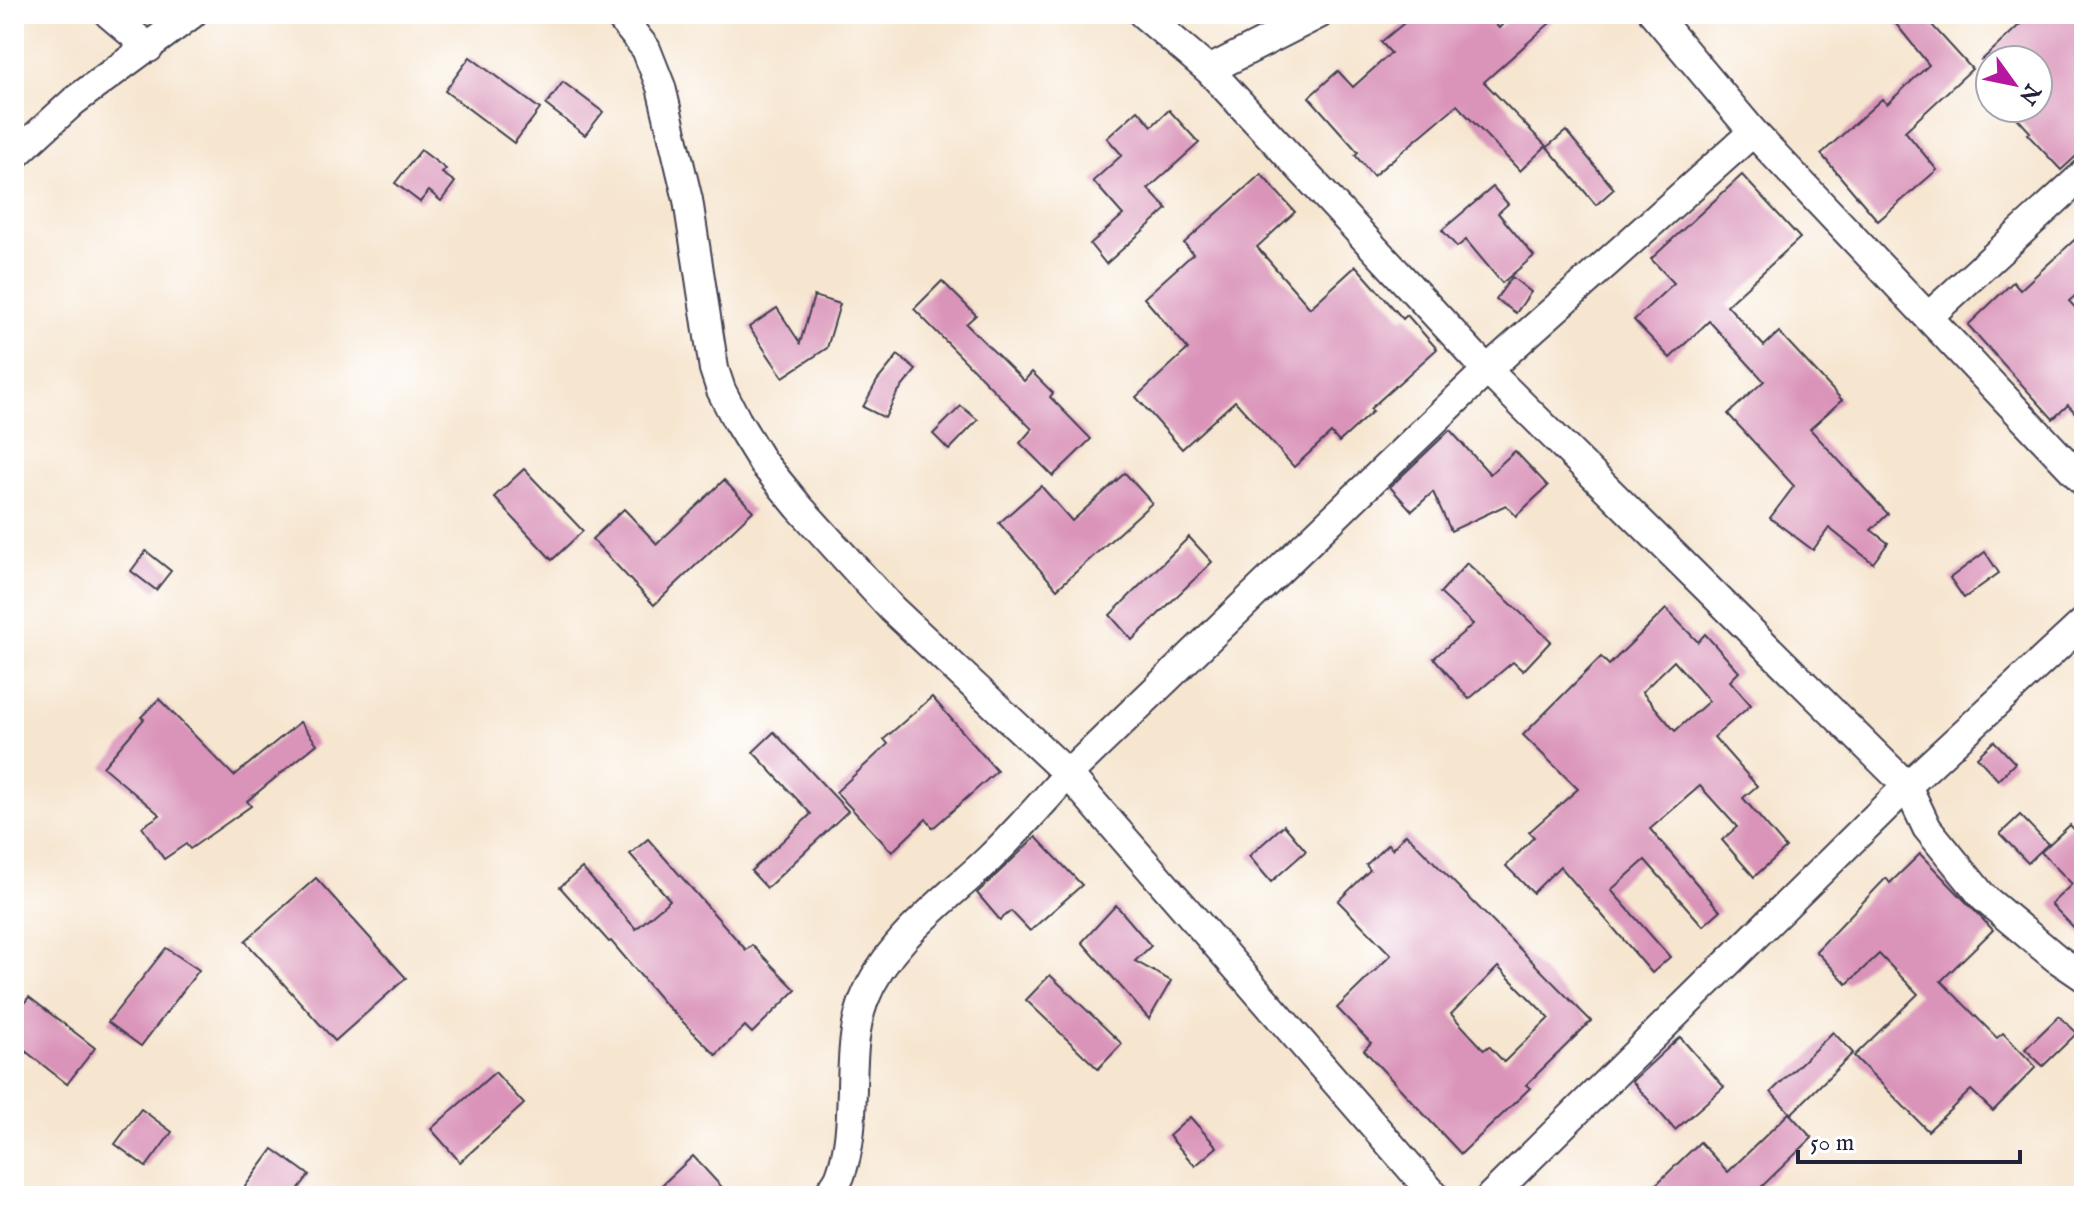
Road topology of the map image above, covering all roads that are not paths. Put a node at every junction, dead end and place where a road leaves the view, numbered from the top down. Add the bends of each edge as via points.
1 (109, 14) edge
2 (192, 14) edge
3 (618, 14) edge
4 (1143, 14) edge
5 (1319, 14) edge
6 (1654, 14) edge
7 (149, 48) junction
8 (1209, 70) junction
9 (1753, 132) junction
10 (14, 156) edge
11 (2084, 174) edge
12 (1928, 317) junction
13 (1487, 370) junction
14 (2084, 482) edge
15 (2084, 622) edge
16 (1068, 774) junction
17 (1907, 786) junction
18 (2084, 977) edge
19 (827, 1196) edge
20 (1435, 1196) edge
21 (1491, 1196) edge

1 - 7 street
2 - 7 street
3 - 16 street via 646,49 661,87 688,200 709,346 721,390 737,421 799,507 892,609
4 - 8 street
5 - 8 street
6 - 9 street
7 - 10 street via 74,101
8 - 13 street
9 - 12 street
9 - 13 street
11 - 12 street
12 - 14 street
13 - 16 street
13 - 17 street
15 - 17 street
16 - 19 street via 1028,820 907,936 871,986 859,1020 840,1177
16 - 20 street
17 - 18 street via 1927,828 1984,898
17 - 21 street

